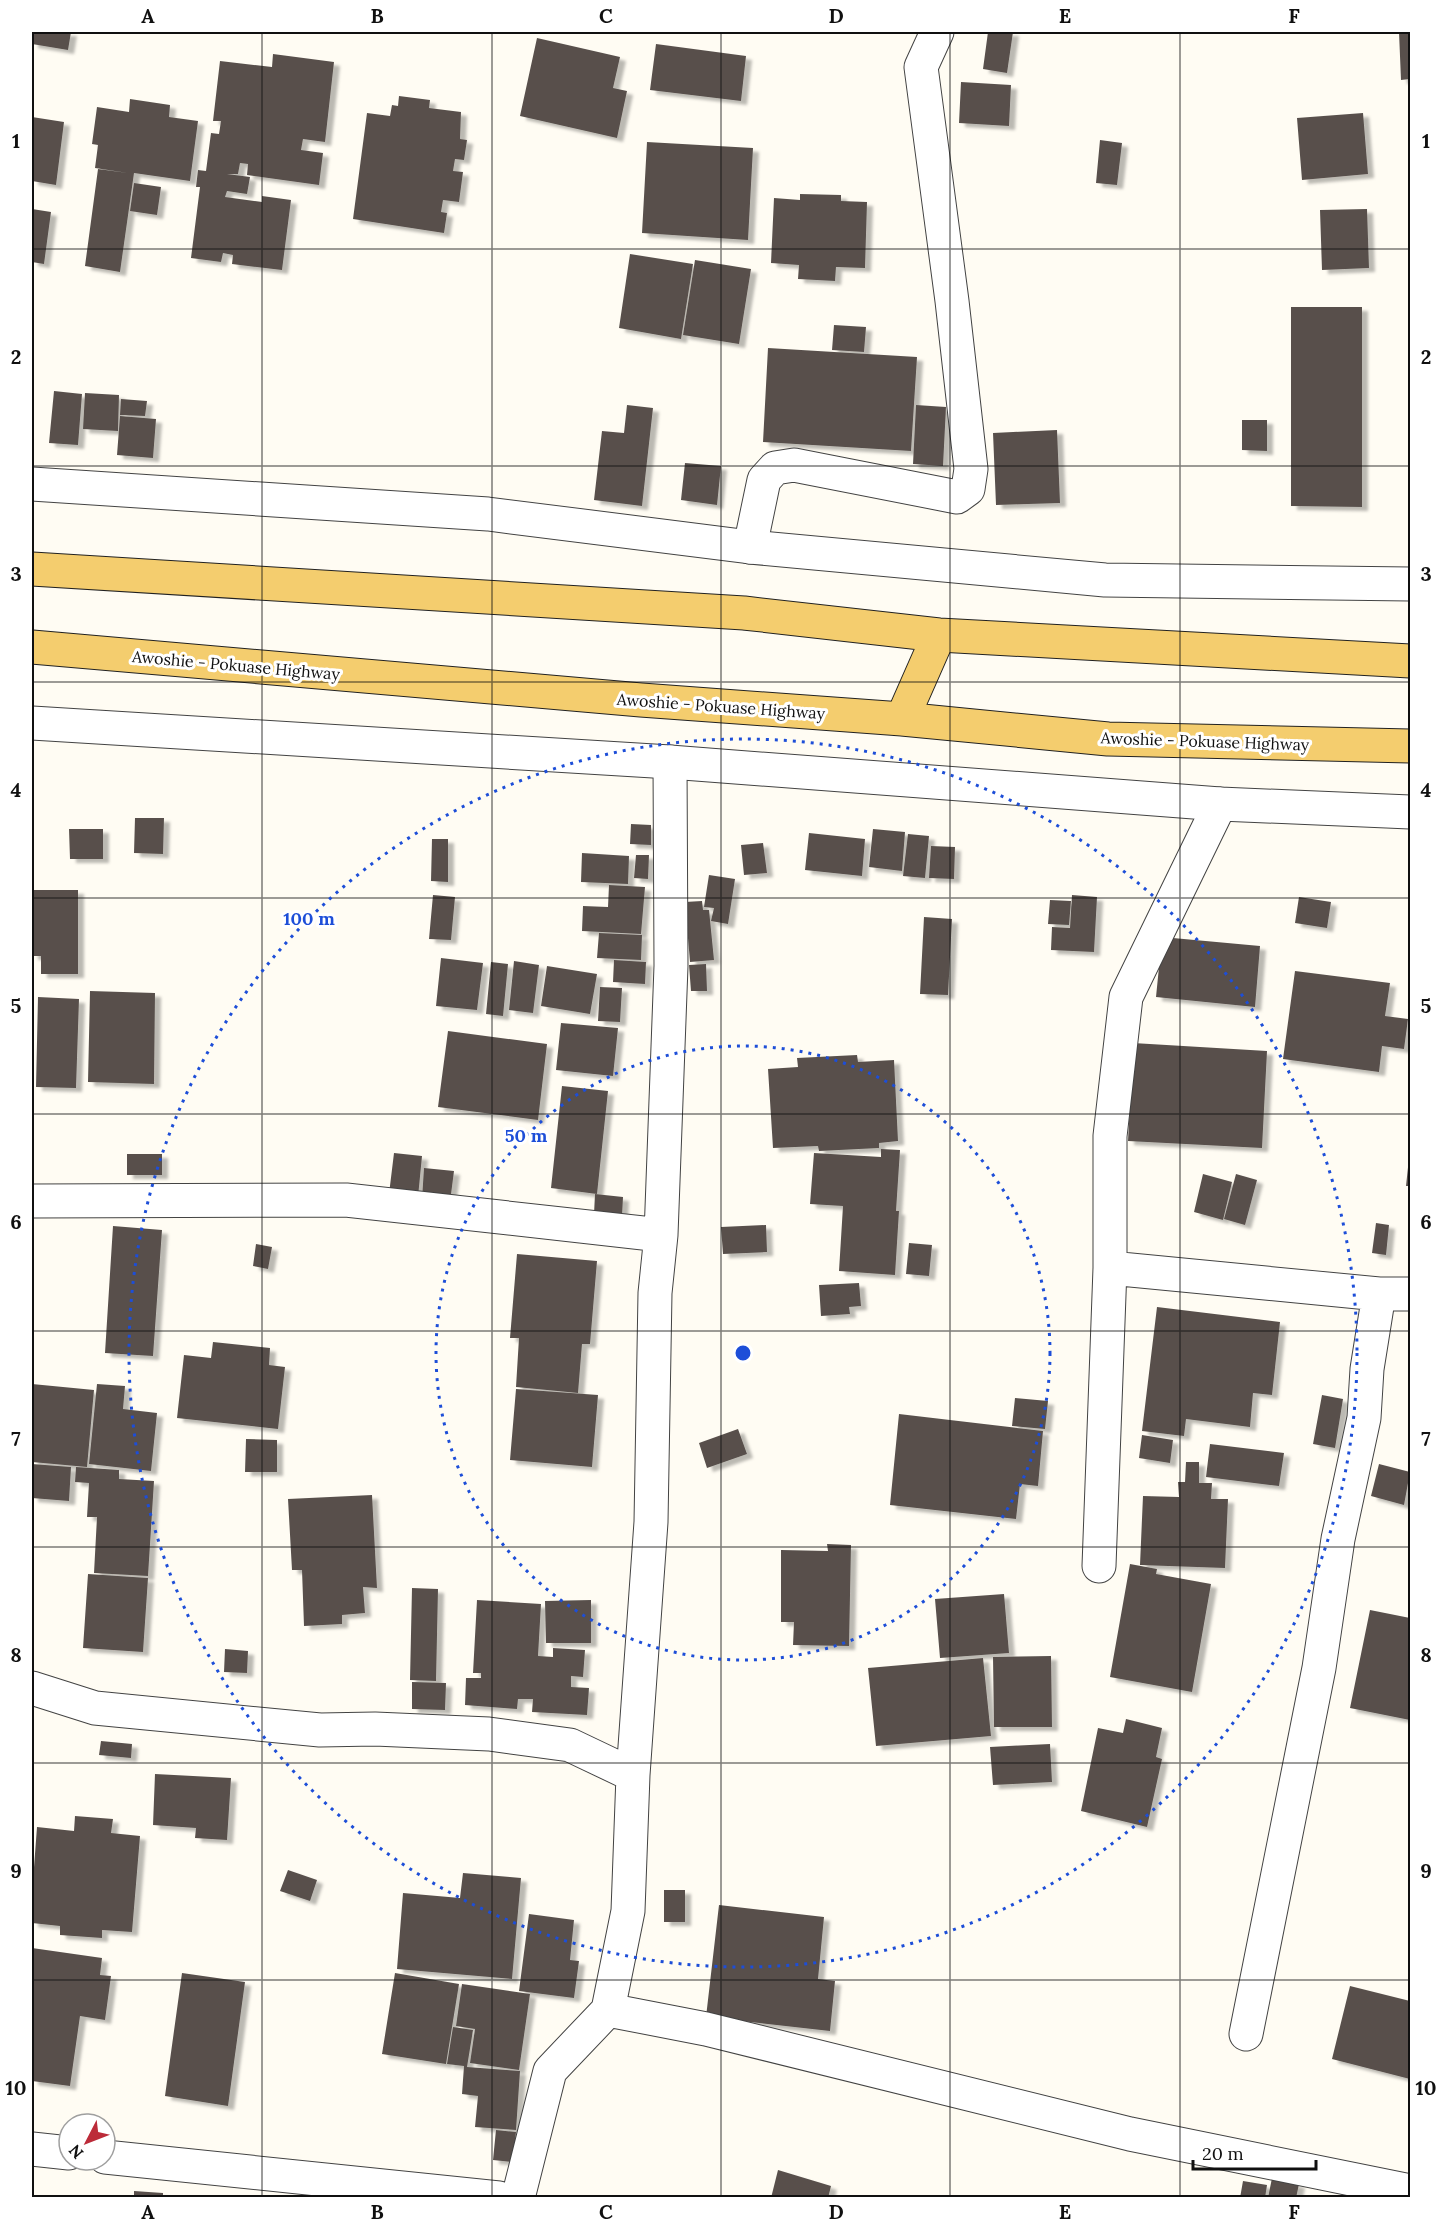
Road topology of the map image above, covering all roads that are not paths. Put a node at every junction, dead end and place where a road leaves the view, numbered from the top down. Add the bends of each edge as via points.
1 (937, 32) edge
2 (32, 484) edge
3 (750, 547) junction
4 (32, 568) edge
5 (1410, 584) edge
6 (939, 635) junction
7 (32, 647) edge
8 (1410, 661) edge
9 (902, 719) junction
10 (32, 723) edge
11 (1410, 746) edge
12 (670, 762) junction
13 (1220, 804) junction
14 (1410, 812) edge
15 (32, 1202) edge
16 (661, 1235) junction
17 (1110, 1268) junction
18 (1395, 1294) edge
19 (1099, 1566) dead end
20 (32, 1688) edge
21 (633, 1775) junction
22 (608, 2010) junction
23 (1246, 2034) dead end
24 (32, 2149) edge
25 (57, 2152) edge
26 (117, 2158) edge
27 (1410, 2191) edge
28 (500, 2198) edge
29 (518, 2198) edge

1 - 3 street via 921,67 971,469 968,489 957,497 794,465 775,468 764,480
2 - 3 street via 488,514
3 - 5 street via 1104,580
4 - 6 main road via 744,613
6 - 8 main road
6 - 9 main road
7 - 9 main road, Awoshie - Pokuase Highway
9 - 11 main road, Awoshie - Pokuase Highway via 1108,739
10 - 12 street
12 - 13 street
12 - 16 street via 671,966
13 - 14 street
13 - 17 street via 1126,997 1110,1136
15 - 16 street via 346,1200
16 - 21 street via 655,1293 651,1522
17 - 18 street
17 - 19 street
18 - 23 street via 1367,1369 1364,1418
20 - 21 street via 95,1708 320,1730 489,1734 570,1745
21 - 22 street via 628,1911
22 - 27 street via 706,2029 1130,2134
22 - 29 street via 550,2071
24 - 25 street
26 - 28 street

